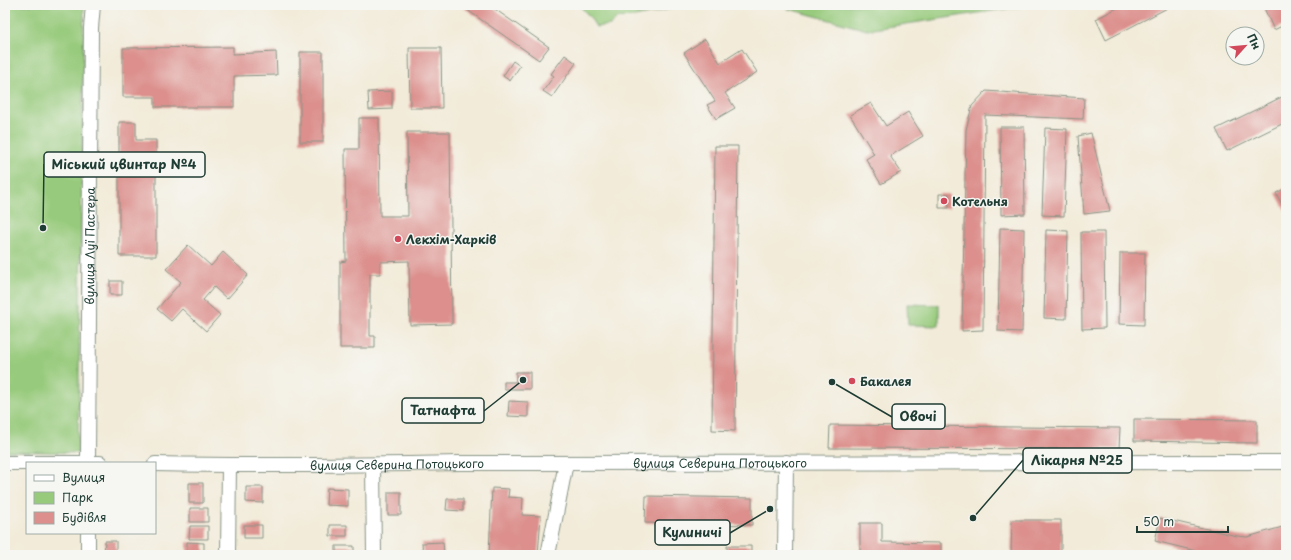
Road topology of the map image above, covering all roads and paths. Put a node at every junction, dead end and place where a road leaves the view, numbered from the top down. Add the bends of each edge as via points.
1 (94, 5) edge
2 (88, 462) edge
3 (786, 462) junction
4 (1286, 462) edge
5 (5, 463) edge
6 (26, 463) edge
7 (566, 463) junction
8 (156, 464) edge
9 (229, 465) junction
10 (373, 465) junction
11 (88, 534) edge
12 (88, 555) edge
13 (228, 555) edge
14 (374, 555) edge
15 (548, 555) edge
16 (785, 555) edge

1 - 2 street, вулиця Луї Пастера via 91,35
3 - 4 street, вулиця Северина Потоцького
3 - 7 street, вулиця Северина Потоцького
3 - 16 street
5 - 6 street
7 - 10 street, вулиця Северина Потоцького via 460,462
7 - 15 street
8 - 9 street, вулиця Северина Потоцького
9 - 10 street, вулиця Северина Потоцького
9 - 13 street
10 - 14 street
11 - 12 street

